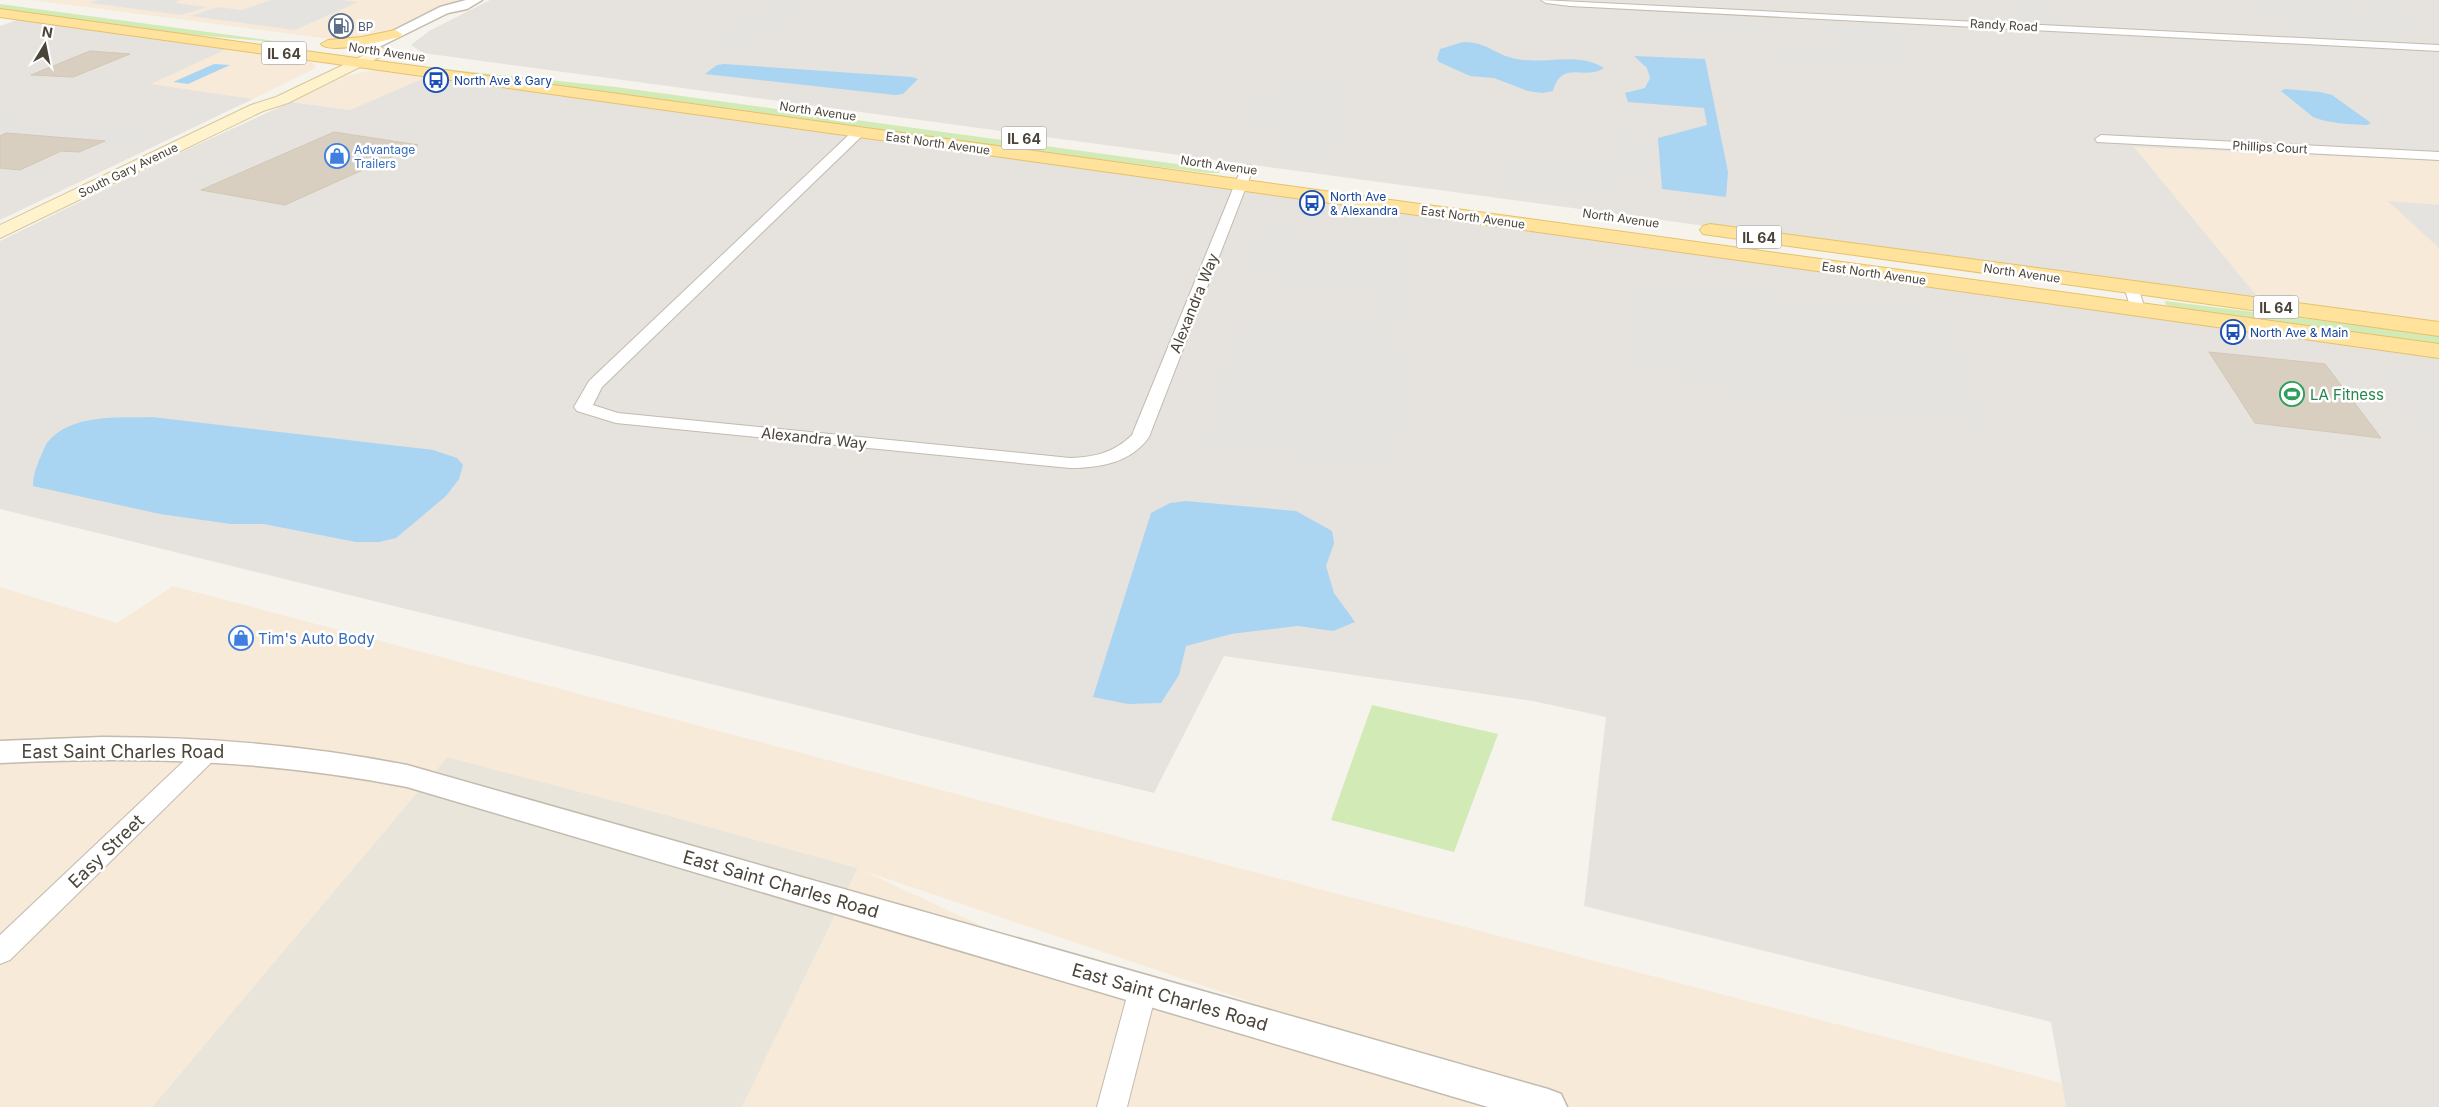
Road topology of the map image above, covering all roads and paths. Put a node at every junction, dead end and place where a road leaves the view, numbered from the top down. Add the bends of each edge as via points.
1 (0, 0) edge
2 (476, 0) edge
3 (1546, 0) edge
4 (463, 6) junction
5 (0, 13) edge
6 (217, 29) dead end
7 (256, 34) dead end
8 (395, 34) junction
9 (328, 44) junction
10 (2439, 48) edge
11 (382, 51) junction
12 (361, 56) junction
13 (340, 60) junction
14 (393, 68) junction
15 (328, 78) junction
16 (257, 108) junction
17 (859, 132) junction
18 (2101, 138) dead end
19 (1052, 142) dead end
20 (2439, 156) edge
21 (1228, 166) dead end
22 (1266, 171) dead end
23 (1244, 177) junction
24 (1388, 187) dead end
25 (1503, 203) dead end
26 (1687, 228) dead end
27 (0, 232) edge
28 (2131, 287) junction
29 (2137, 309) junction
30 (2439, 329) edge
31 (2439, 351) edge
32 (211, 749) junction
33 (0, 752) edge
34 (0, 952) edge
35 (1142, 989) junction
36 (1112, 1107) edge
37 (1548, 1107) edge

1 - 6 main road
2 - 4 street
3 - 10 street, Randy Road
4 - 8 street via 444,10
4 - 11 street via 462,12
5 - 13 main road, North Avenue / IL 64
7 - 9 main road, North Avenue / IL 64
8 - 9 main road
8 - 12 street
9 - 12 main road, North Avenue / IL 64
11 - 12 main road, South Gary Avenue
11 - 19 main road, North Avenue / IL 64
12 - 13 main road, North Avenue / IL 64
12 - 14 main road, East North Avenue / IL 64
12 - 15 main road, South Gary Avenue
13 - 16 main road, South Gary Avenue via 262,98
14 - 15 main road
14 - 17 main road, East North Avenue / IL 64
15 - 16 main road, South Gary Avenue
16 - 27 main road, South Gary Avenue
17 - 23 main road, East North Avenue / IL 64
17 - 23 street, Alexandra Way via 595,385 582,407 616,418 1060,462 1082,463 1112,458 1133,445 1140,436
18 - 20 street, Phillips Court
21 - 23 main road, North Avenue / IL 64
22 - 23 main road, North Avenue / IL 64
23 - 29 main road, East North Avenue / IL 64
24 - 25 main road
26 - 28 main road, North Avenue / IL 64
28 - 29 street
28 - 30 main road, North Avenue / IL 64
29 - 31 main road, East North Avenue / IL 64
32 - 33 street, East Saint Charles Road
32 - 34 street, Easy Street
32 - 35 street, East Saint Charles Road via 334,762 426,781
35 - 36 street
35 - 37 street, East Saint Charles Road

